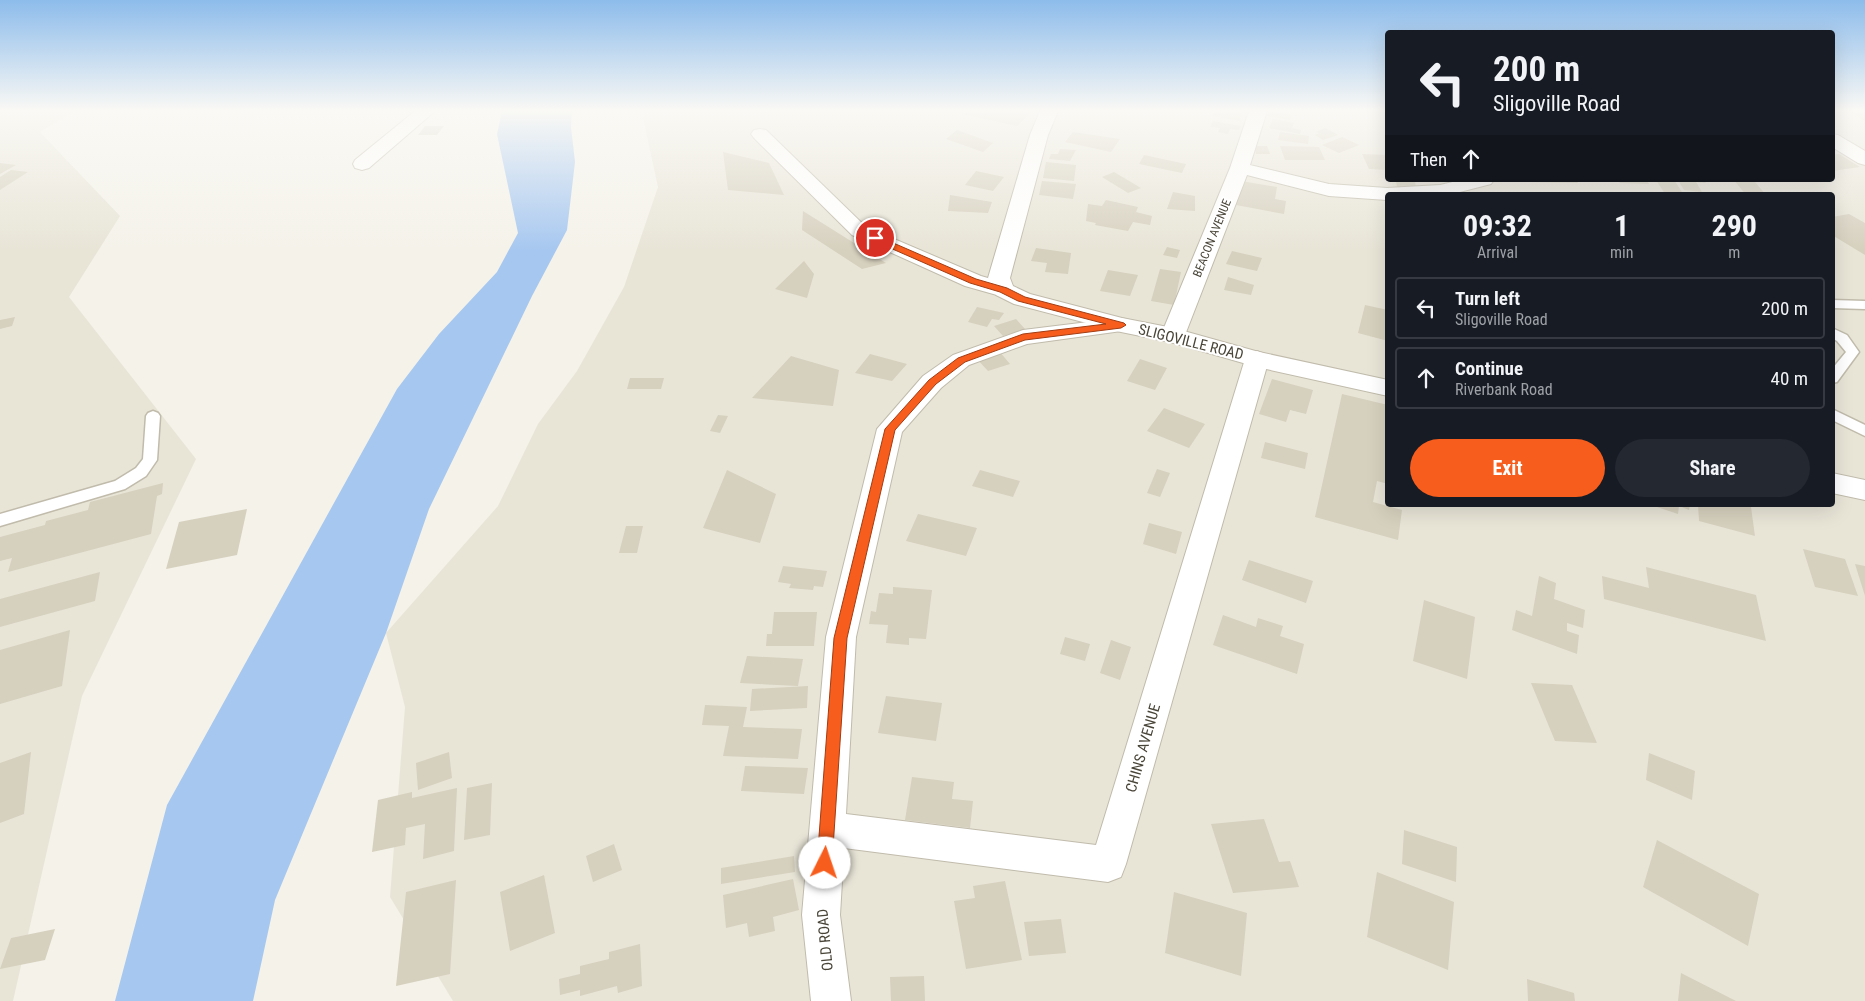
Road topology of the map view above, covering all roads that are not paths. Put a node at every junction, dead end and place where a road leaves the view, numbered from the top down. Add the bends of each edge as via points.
1 (370, 158) edge
2 (784, 158) edge
3 (1033, 158) edge
4 (1243, 158) edge
5 (362, 164) dead end
6 (1240, 168) junction
7 (1476, 182) edge
8 (1422, 192) edge
9 (1385, 194) edge
10 (1004, 290) junction
11 (1835, 304) edge
12 (1865, 305) edge
13 (1121, 325) junction
14 (1173, 334) junction
15 (1835, 334) edge
16 (1257, 359) junction
17 (1835, 375) edge
18 (1385, 387) edge
19 (153, 416) dead end
20 (1835, 416) edge
21 (1865, 431) edge
22 (1835, 484) edge
23 (1865, 490) edge
24 (0, 520) edge
25 (827, 829) junction
26 (831, 1001) edge

1 - 5 street
2 - 10 street, SLIGOVILLE ROAD via 858,231 973,281
3 - 10 street via 999,278
4 - 6 street, BEACON AVENUE
6 - 9 street via 1329,190
6 - 14 street, BEACON AVENUE
7 - 8 street
10 - 13 street, SLIGOVILLE ROAD via 1022,299
11 - 12 lane
13 - 14 street, SLIGOVILLE ROAD
13 - 25 street, OLD ROAD via 1023,337 961,360 932,382 890,429 841,638
14 - 16 street, SLIGOVILLE ROAD
15 - 17 lane via 1853,352
16 - 18 street, SLIGOVILLE ROAD
16 - 25 street, CHINS AVENUE via 1108,864
19 - 24 lane via 150,460 141,472 120,485
20 - 21 lane
22 - 23 street
25 - 26 street, OLD ROAD via 821,915

